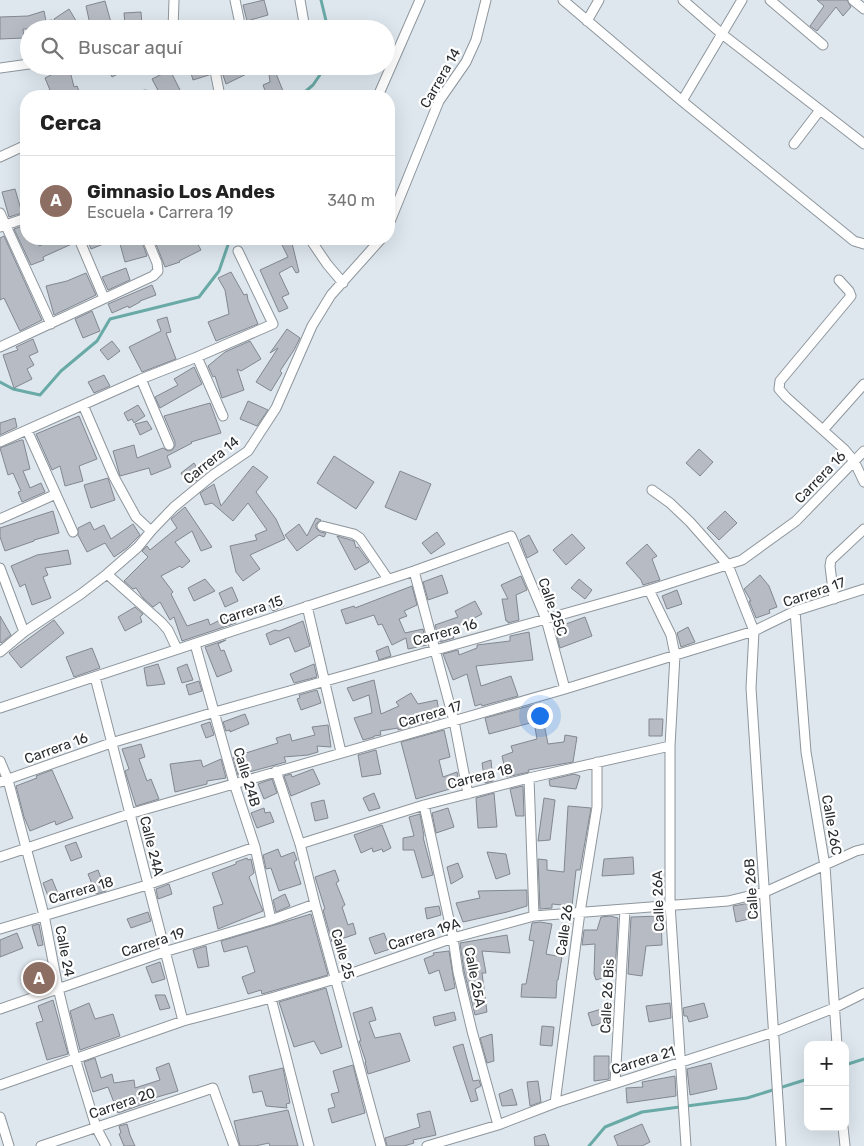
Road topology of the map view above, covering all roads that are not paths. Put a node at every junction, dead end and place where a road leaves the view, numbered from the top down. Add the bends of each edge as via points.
1 (174, 0) edge
2 (235, 0) edge
3 (300, 0) edge
4 (420, 0) edge
5 (486, 0) edge
6 (563, 0) edge
7 (599, 0) edge
8 (683, 0) edge
9 (742, 0) edge
10 (770, 0) edge
11 (853, 0) edge
12 (864, 9) edge
13 (173, 20) edge
14 (239, 20) dead end
15 (303, 20) edge
16 (587, 21) junction
17 (722, 34) junction
18 (824, 45) dead end
19 (395, 57) edge
20 (20, 65) edge
21 (0, 68) edge
22 (216, 75) edge
23 (387, 75) edge
24 (219, 90) edge
25 (381, 90) edge
26 (682, 101) junction
27 (820, 110) junction
28 (794, 144) dead end
29 (864, 144) edge
30 (20, 148) edge
31 (0, 156) edge
32 (395, 209) edge
33 (0, 213) edge
34 (20, 220) edge
35 (3, 226) edge
36 (864, 244) edge
37 (82, 245) edge
38 (150, 245) edge
39 (314, 245) edge
40 (376, 245) edge
41 (238, 251) dead end
42 (839, 280) dead end
43 (343, 283) junction
44 (104, 298) junction
45 (51, 324) junction
46 (0, 347) edge
47 (197, 357) junction
48 (140, 379) junction
49 (864, 384) edge
50 (83, 405) junction
51 (223, 416) dead end
52 (27, 430) junction
53 (823, 430) junction
54 (0, 442) edge
55 (169, 445) dead end
56 (864, 451) edge
57 (854, 461) junction
58 (864, 482) edge
59 (652, 490) dead end
60 (56, 494) junction
61 (0, 519) edge
62 (322, 526) dead end
63 (864, 529) edge
64 (151, 530) junction
65 (73, 532) dead end
66 (511, 536) joint
67 (728, 564) junction
68 (0, 568) edge
69 (414, 571) junction
70 (107, 574) junction
71 (388, 579) junction
72 (864, 589) edge
73 (649, 590) junction
74 (834, 599) junction
75 (307, 606) junction
76 (795, 611) junction
77 (546, 618) junction
78 (754, 631) junction
79 (24, 632) junction
80 (194, 644) junction
81 (176, 649) junction
82 (435, 650) junction
83 (0, 652) edge
84 (675, 655) junction
85 (95, 677) junction
86 (325, 681) junction
87 (565, 689) junction
88 (0, 708) edge
89 (215, 712) junction
90 (454, 721) junction
91 (111, 743) junction
92 (670, 746) junction
93 (341, 752) junction
94 (0, 761) edge
95 (597, 762) junction
96 (276, 771) junction
97 (529, 778) junction
98 (4, 781) edge
99 (234, 783) junction
100 (468, 794) junction
101 (424, 805) junction
102 (129, 814) junction
103 (300, 844) junction
104 (255, 847) junction
105 (26, 849) junction
106 (864, 849) edge
107 (0, 857) edge
108 (825, 866) junction
109 (147, 885) junction
110 (765, 892) junction
111 (315, 904) junction
112 (670, 904) junction
113 (625, 910) junction
114 (580, 912) junction
115 (44, 915) junction
116 (534, 916) junction
117 (271, 920) junction
118 (0, 929) edge
119 (453, 938) junction
120 (164, 952) junction
121 (335, 979) junction
122 (58, 988) junction
123 (864, 993) edge
124 (272, 998) junction
125 (0, 1008) edge
126 (834, 1008) junction
127 (183, 1021) junction
128 (774, 1032) junction
129 (837, 1041) edge
130 (75, 1058) junction
131 (680, 1063) junction
132 (616, 1083) junction
133 (0, 1085) edge
134 (555, 1103) junction
135 (0, 1117) edge
136 (498, 1125) junction
137 (96, 1127) junction
138 (843, 1131) edge
139 (9, 1146) edge
140 (41, 1146) edge
141 (106, 1146) edge
142 (234, 1146) edge
143 (309, 1146) edge
144 (381, 1146) edge
145 (427, 1146) edge
146 (686, 1146) edge
147 (781, 1146) edge
148 (845, 1146) edge

1 - 13 street
2 - 14 street
3 - 15 street
4 - 19 street
5 - 32 street, Carrera 14 via 476,40 466,62 439,101
6 - 16 street
7 - 16 street
8 - 17 street
9 - 17 street
10 - 18 street
11 - 12 street
16 - 26 street
17 - 26 street
17 - 27 street
20 - 21 street
22 - 24 street
23 - 25 street
26 - 36 street via 854,241
27 - 28 street
27 - 29 street
30 - 31 street
33 - 35 street
34 - 35 street
35 - 45 street
37 - 44 street
38 - 44 street via 158,271
39 - 43 street
40 - 43 street, Carrera 14
41 - 47 street via 272,324
42 - 53 street via 851,296 780,381 779,388
43 - 64 street, Carrera 14 via 312,326 276,408 248,451 205,482
44 - 45 street
45 - 46 street
47 - 48 street
47 - 51 street
48 - 50 street
48 - 55 street
49 - 53 street
50 - 52 street
50 - 64 street via 114,477 136,517
52 - 54 street
52 - 60 street
53 - 57 street
56 - 57 street, Carrera 16
57 - 58 street
57 - 67 street, Carrera 16 via 796,521 742,560
59 - 67 street via 690,522
60 - 61 street
60 - 65 street
62 - 71 street via 360,538
63 - 74 street via 831,560
64 - 70 street, Carrera 14 via 138,547
66 - 69 street, Carrera 15
66 - 77 street, Calle 25C
67 - 73 street, Carrera 16
67 - 78 street
68 - 79 street
69 - 71 street, Carrera 15
69 - 82 street
70 - 79 street, Carrera 14
70 - 81 street via 161,622
71 - 75 street, Carrera 15
72 - 74 street, Carrera 17
73 - 77 street, Carrera 16
73 - 84 street, Calle 26A via 671,635
74 - 76 street, Carrera 17
75 - 80 street, Carrera 15
75 - 86 street
76 - 78 street, Carrera 17
76 - 108 street, Calle 26C via 806,752
77 - 82 street, Carrera 16
77 - 87 street, Calle 25C
78 - 84 street, Carrera 17
78 - 110 street, Calle 26B via 751,688
79 - 83 street, Carrera 14
80 - 81 street, Carrera 15
80 - 89 street, Calle 24B
81 - 85 street, Carrera 15
82 - 86 street, Carrera 16
82 - 90 street
84 - 87 street, Carrera 17
84 - 92 street, Calle 26A
85 - 88 street, Carrera 15
85 - 91 street, Calle 24A
86 - 89 street, Carrera 16
86 - 93 street
87 - 90 street, Carrera 17
89 - 91 street, Carrera 16
89 - 99 street, Calle 24B
90 - 93 street, Carrera 17
90 - 100 street
91 - 98 street, Carrera 16
91 - 102 street, Calle 24A
92 - 95 street, Carrera 18
92 - 112 street, Calle 26A
93 - 96 street, Carrera 17
94 - 98 street, Calle 24
95 - 97 street, Carrera 18
95 - 114 street, Calle 26 via 596,807
96 - 99 street, Carrera 17
96 - 103 street, Calle 25
97 - 100 street, Carrera 18
97 - 116 street
98 - 105 street, Calle 24
99 - 102 street, Carrera 17
99 - 104 street, Calle 24B
100 - 101 street, Carrera 18
101 - 103 street, Carrera 18
101 - 119 street, Calle 25A
102 - 105 street, Carrera 17
102 - 109 street, Calle 24A
103 - 111 street, Calle 25
104 - 109 street, Carrera 18
104 - 117 street, Calle 24B
105 - 107 street, Carrera 17
105 - 115 street, Calle 24
106 - 108 street, Carrera 19A
108 - 110 street, Carrera 19A
108 - 126 street, Calle 26C
109 - 115 street, Carrera 18
109 - 120 street, Calle 24A
110 - 112 street, Carrera 19A via 728,901
110 - 128 street, Calle 26B
111 - 117 street, Carrera 19
111 - 121 street, Calle 25
112 - 113 street, Carrera 19A
112 - 131 street, Calle 26A
113 - 114 street, Carrera 19A
113 - 132 street, Calle 26 Bis
114 - 116 street, Carrera 19A
114 - 134 street, Calle 26
115 - 118 street, Carrera 18
115 - 122 street, Calle 24
116 - 119 street, Carrera 19A
117 - 120 street, Carrera 19
119 - 121 street, Carrera 19A
119 - 136 street, Calle 25A via 472,1031
120 - 122 street, Carrera 19
120 - 127 street, Calle 24A
121 - 124 street, Carrera 19A
121 - 144 street, Calle 25
122 - 125 street, Carrera 19
122 - 130 street, Calle 24
123 - 126 street, Carrera 21
124 - 127 street, Carrera 19A
124 - 143 street
126 - 128 street, Carrera 21
126 - 129 street, Calle 26C
127 - 130 street, Carrera 19A
128 - 131 street, Carrera 21
128 - 147 street, Calle 26B
130 - 133 street, Carrera 19A
130 - 137 street, Calle 24
131 - 132 street, Carrera 21
131 - 146 street, Calle 26A
132 - 134 street, Carrera 21
134 - 136 street, Carrera 21
135 - 139 street
136 - 145 street, Carrera 21
137 - 140 street, Carrera 20
137 - 141 street, Calle 24
137 - 142 street, Carrera 20 via 213,1088
138 - 148 street

